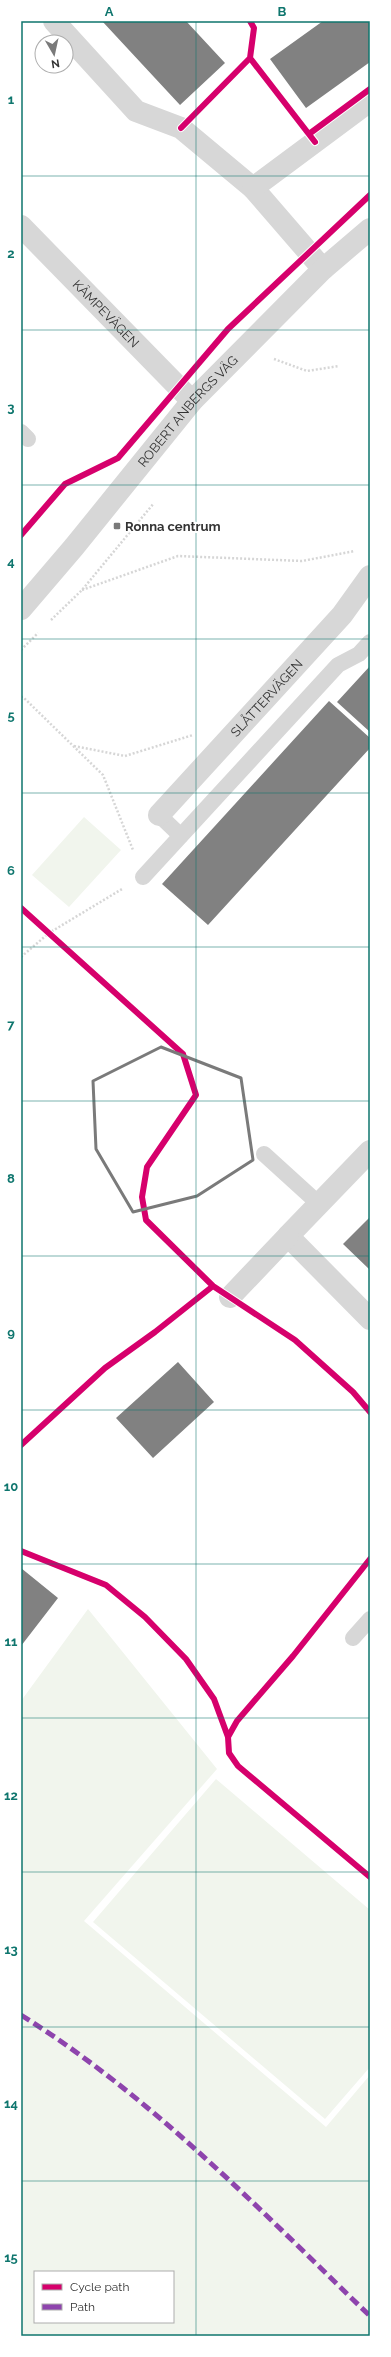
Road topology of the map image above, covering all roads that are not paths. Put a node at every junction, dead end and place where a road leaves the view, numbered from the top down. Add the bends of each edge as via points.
1 (54, 21) edge
2 (370, 101) edge
3 (253, 188) junction
4 (21, 226) edge
5 (370, 229) edge
6 (323, 269) junction
7 (192, 400) junction
8 (370, 576) edge
9 (21, 609) edge
10 (370, 642) edge
11 (159, 816) joint
12 (181, 836) junction
13 (143, 877) road end
14 (370, 1151) edge
15 (264, 1154) dead end
16 (319, 1204) junction
17 (288, 1236) junction
18 (230, 1298) dead end
19 (370, 1319) edge
20 (370, 1619) edge
21 (354, 1638) dead end

1 - 3 street via 136,111 181,128
2 - 3 street
3 - 6 street
4 - 7 street, KÄMPEVÄGEN
5 - 6 street, ROBERT ANBERGS VÄG
6 - 7 street, ROBERT ANBERGS VÄG
7 - 9 street, ROBERT ANBERGS VÄG
8 - 11 street, SLÅTTERVÄGEN via 342,615
10 - 12 lane via 359,654 338,665
11 - 12 lane
12 - 13 lane
14 - 16 street
15 - 16 lane
16 - 17 street
17 - 18 street
17 - 19 street
20 - 21 lane

